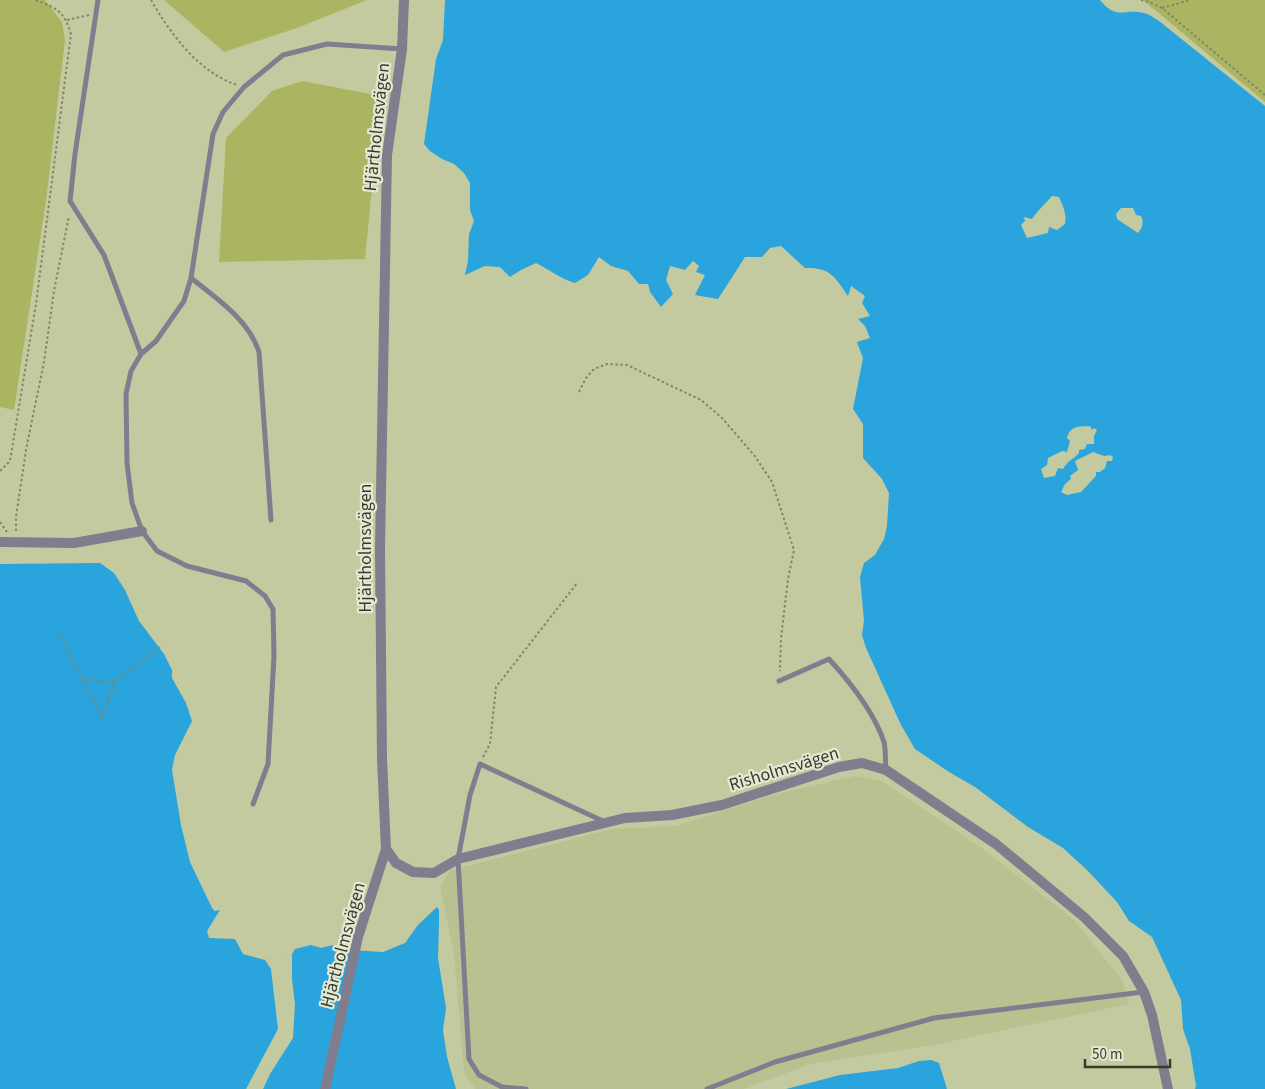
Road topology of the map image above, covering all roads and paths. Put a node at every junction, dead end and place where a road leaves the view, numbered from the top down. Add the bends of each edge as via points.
1 (35, 0) edge
2 (98, 0) edge
3 (152, 0) edge
4 (404, 0) edge
5 (1141, 0) edge
6 (1190, 0) edge
7 (1162, 8) junction
8 (96, 15) junction
9 (67, 20) junction
10 (402, 49) junction
11 (244, 87) junction
12 (1265, 95) edge
13 (70, 201) junction
14 (190, 278) junction
15 (141, 354) junction
16 (579, 392) dead end
17 (0, 471) edge
18 (271, 520) dead end
19 (142, 531) junction
20 (0, 542) edge
21 (16, 544) junction
22 (578, 582) dead end
23 (59, 634) dead end
24 (160, 647) dead end
25 (82, 680) junction
26 (779, 681) joint
27 (114, 682) junction
28 (480, 764) junction
29 (886, 770) junction
30 (254, 804) dead end
31 (606, 823) junction
32 (386, 849) junction
33 (458, 858) junction
34 (1144, 992) junction
35 (325, 1089) edge
36 (526, 1089) edge
37 (707, 1089) edge
38 (1168, 1089) edge

1 - 9 path via 59,10
2 - 8 lane
3 - 11 path via 164,22 200,63 227,81
4 - 10 street, Hjärtholmsvägen
5 - 7 path
6 - 7 path
7 - 12 path
8 - 9 path
8 - 13 lane
9 - 17 path via 71,34 36,304 10,461
10 - 11 lane via 326,44 283,56
10 - 32 street, Hjärtholmsvägen via 387,155 380,548
11 - 14 lane via 223,112 213,134
13 - 15 lane via 104,255
13 - 21 path via 26,450 16,517
14 - 15 lane via 184,301 156,341
14 - 18 lane via 227,308 255,338 259,352
15 - 19 lane via 131,371 126,394 128,471 132,503
16 - 26 path via 594,369 607,364 626,365 700,400 722,418 754,455 772,482 794,550 780,638
19 - 21 street via 74,543
19 - 30 lane via 157,551 187,566 246,581 265,596 272,609 274,656 268,764
20 - 21 street
22 - 28 path via 496,687 490,744
23 - 25 path
24 - 27 path
25 - 27 path
25 - 27 path via 102,718
26 - 29 lane via 829,659 845,676 876,722 884,744
28 - 31 lane
28 - 33 lane
29 - 31 street, Risholmsvägen via 862,764 839,766 722,805
29 - 34 street, Risholmsvägen via 996,844 1084,917 1123,956
31 - 33 street, Risholmsvägen
32 - 33 street, Risholmsvägen via 396,863 413,872 434,873
32 - 35 street, Hjärtholmsvägen, bridge via 358,937
33 - 36 lane via 469,1059 479,1075 502,1087
34 - 37 lane via 934,1018 775,1062
34 - 38 street, Risholmsvägen

